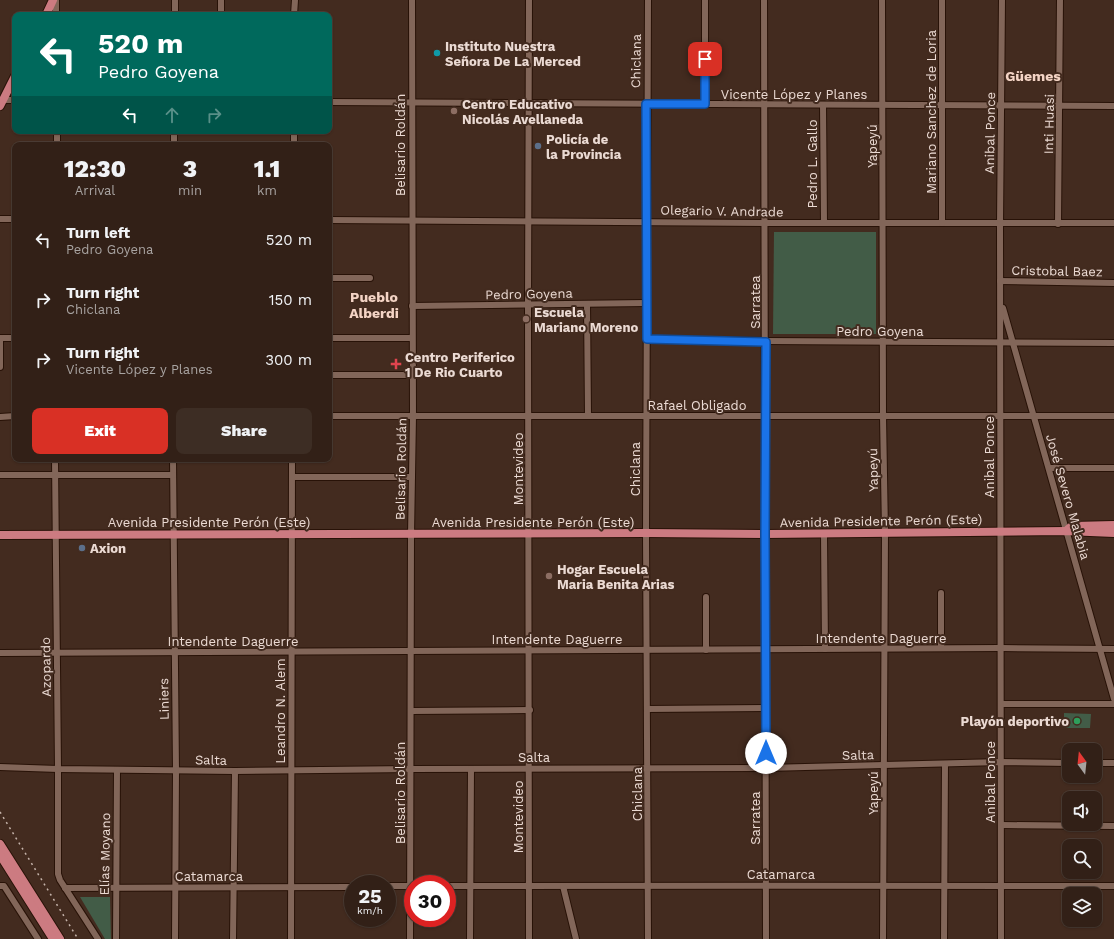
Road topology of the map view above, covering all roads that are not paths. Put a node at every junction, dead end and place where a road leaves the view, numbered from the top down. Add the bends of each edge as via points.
1 (55, 0) edge
2 (175, 0) edge
3 (221, 0) edge
4 (295, 0) edge
5 (412, 0) edge
6 (530, 0) edge
7 (648, 0) edge
8 (705, 0) edge
9 (764, 0) edge
10 (882, 0) edge
11 (942, 0) edge
12 (1002, 0) edge
13 (1060, 0) edge
14 (48, 12) edge
15 (56, 12) edge
16 (175, 12) edge
17 (221, 12) edge
18 (294, 12) edge
19 (12, 82) edge
20 (12, 101) edge
21 (332, 102) edge
22 (2, 103) edge
23 (412, 103) junction
24 (530, 103) junction
25 (646, 104) junction
26 (705, 104) junction
27 (765, 104) junction
28 (823, 105) junction
29 (882, 105) junction
30 (942, 105) junction
31 (1001, 106) junction
32 (1060, 106) junction
33 (1114, 106) edge
34 (12, 218) edge
35 (0, 219) edge
36 (332, 220) edge
37 (411, 220) junction
38 (529, 220) junction
39 (646, 222) junction
40 (765, 223) junction
41 (824, 223) junction
42 (883, 223) junction
43 (1114, 223) edge
44 (942, 224) junction
45 (1000, 224) junction
46 (1058, 224) junction
47 (332, 278) edge
48 (370, 278) dead end
49 (1000, 281) junction
50 (1114, 283) edge
51 (1000, 300) junction
52 (528, 304) junction
53 (587, 304) junction
54 (646, 304) junction
55 (412, 306) junction
56 (0, 338) edge
57 (12, 338) edge
58 (332, 338) edge
59 (412, 338) junction
60 (647, 339) junction
61 (766, 342) junction
62 (883, 342) junction
63 (1001, 342) junction
64 (1013, 342) junction
65 (1114, 343) edge
66 (0, 367) edge
67 (332, 375) edge
68 (412, 375) junction
69 (0, 416) edge
70 (12, 416) edge
71 (332, 416) edge
72 (412, 416) junction
73 (529, 416) junction
74 (588, 416) junction
75 (647, 416) junction
76 (766, 416) junction
77 (883, 416) junction
78 (1000, 416) junction
79 (1034, 416) junction
80 (1114, 416) edge
81 (55, 462) edge
82 (174, 462) edge
83 (292, 462) edge
84 (1049, 468) junction
85 (1114, 468) edge
86 (0, 475) edge
87 (55, 475) junction
88 (173, 475) junction
89 (292, 477) junction
90 (412, 477) junction
91 (1114, 525) edge
92 (1066, 531) junction
93 (885, 532) junction
94 (1000, 532) junction
95 (646, 533) junction
96 (1114, 533) edge
97 (292, 534) junction
98 (529, 534) junction
99 (765, 534) junction
100 (824, 534) junction
101 (0, 535) edge
102 (56, 535) junction
103 (174, 535) junction
104 (411, 535) junction
105 (941, 593) dead end
106 (706, 597) dead end
107 (941, 648) junction
108 (1001, 648) junction
109 (766, 649) junction
110 (825, 649) junction
111 (884, 649) junction
112 (1099, 649) junction
113 (1114, 649) edge
114 (530, 650) junction
115 (647, 650) junction
116 (706, 650) junction
117 (291, 651) junction
118 (411, 651) junction
119 (57, 652) junction
120 (174, 652) junction
121 (0, 653) edge
122 (1114, 699) edge
123 (1001, 704) junction
124 (1114, 704) edge
125 (766, 708) junction
126 (647, 709) junction
127 (530, 710) junction
128 (411, 711) junction
129 (1001, 762) junction
130 (1062, 763) edge
131 (1102, 763) edge
132 (1114, 763) edge
133 (944, 764) junction
134 (884, 765) junction
135 (0, 767) edge
136 (530, 768) junction
137 (648, 768) junction
138 (766, 768) junction
139 (58, 769) junction
140 (411, 769) junction
141 (471, 769) junction
142 (117, 770) junction
143 (176, 771) junction
144 (235, 771) junction
145 (291, 771) junction
146 (1002, 825) junction
147 (1114, 826) edge
148 (0, 844) edge
149 (0, 855) edge
150 (412, 875) edge
151 (648, 885) junction
152 (767, 885) junction
153 (2, 886) edge
154 (344, 886) edge
155 (456, 886) edge
156 (471, 886) junction
157 (529, 886) junction
158 (563, 886) junction
159 (883, 886) junction
160 (944, 886) junction
161 (1002, 886) junction
162 (1114, 886) edge
163 (176, 887) junction
164 (234, 887) junction
165 (291, 887) junction
166 (65, 888) junction
167 (116, 888) junction
168 (410, 927) edge
169 (38, 939) edge
170 (53, 939) edge
171 (60, 939) edge
172 (98, 939) edge
173 (116, 939) edge
174 (175, 939) edge
175 (233, 939) edge
176 (291, 939) edge
177 (410, 939) edge
178 (470, 939) edge
179 (529, 939) edge
180 (576, 939) edge
181 (648, 939) edge
182 (766, 939) edge
183 (883, 939) edge
184 (944, 939) edge
185 (1002, 939) edge

1 - 14 main road
1 - 15 street
2 - 16 street
3 - 17 street
4 - 18 street
5 - 23 street, Belisario Roldán
6 - 24 street, Montevideo
7 - 25 street, Chiclana
8 - 26 street
9 - 27 street, Sarratea
10 - 29 street, Yapeyú
11 - 30 street, Mariano Sanchez de Loria
12 - 31 street, Anibal Ponce
13 - 32 street, Inti Huasi
19 - 22 main road
20 - 22 street
21 - 23 street, Vicente López y Planes
23 - 24 street, Vicente López y Planes
23 - 37 street, Belisario Roldán
24 - 25 street, Vicente López y Planes
24 - 38 street, Montevideo
25 - 26 street, Vicente López y Planes
25 - 39 street, Chiclana
26 - 27 street, Vicente López y Planes
27 - 28 street, Vicente López y Planes
27 - 40 street, Sarratea
28 - 29 street, Vicente López y Planes
28 - 41 street, Pedro L. Gallo
29 - 30 street, Vicente López y Planes
29 - 42 street, Yapeyú
30 - 31 street, Vicente López y Planes
30 - 44 street, Mariano Sanchez de Loria
31 - 32 street, Vicente López y Planes
31 - 45 street, Anibal Ponce
32 - 33 street, Vicente López y Planes
32 - 46 street, Inti Huasi
34 - 35 street
36 - 37 street, Olegario V. Andrade
37 - 38 street, Olegario V. Andrade
37 - 55 street, Belisario Roldán
38 - 39 street, Olegario V. Andrade
38 - 52 street, Montevideo
39 - 40 street, Olegario V. Andrade
39 - 54 street, Chiclana
40 - 41 street, Olegario V. Andrade
40 - 61 street, Sarratea
41 - 42 street, Olegario V. Andrade
42 - 44 street, Olegario V. Andrade
42 - 62 street, Yapeyú
43 - 46 street, Olegario V. Andrade
44 - 45 street, Olegario V. Andrade
45 - 46 street, Olegario V. Andrade
45 - 49 street, Anibal Ponce
47 - 48 street
49 - 50 street, Cristobal Baez
49 - 51 street, Anibal Ponce
51 - 63 street, Anibal Ponce
51 - 64 street, José Severo Malabia
52 - 53 street, Pedro Goyena
52 - 55 street, Pedro Goyena
52 - 73 street, Montevideo
53 - 54 street, Pedro Goyena
53 - 74 street
54 - 60 street, Chiclana
55 - 59 street, Belisario Roldán
56 - 57 street
56 - 66 street
58 - 59 street
59 - 68 street, Belisario Roldán
60 - 61 street, Pedro Goyena
60 - 75 street, Chiclana
61 - 62 street, Pedro Goyena
61 - 76 street, Sarratea
62 - 63 street, Pedro Goyena
62 - 77 street, Yapeyú
63 - 64 street, Pedro Goyena
63 - 78 street, Anibal Ponce
64 - 65 street, Pedro Goyena
64 - 79 street, José Severo Malabia
67 - 68 street
68 - 72 street, Belisario Roldán
69 - 70 street
71 - 72 street, Rafael Obligado
72 - 73 street, Rafael Obligado
72 - 90 street, Belisario Roldán
73 - 74 street, Rafael Obligado
73 - 98 street, Montevideo
74 - 75 street, Rafael Obligado
75 - 76 street, Rafael Obligado
75 - 95 street, Chiclana
76 - 77 street, Rafael Obligado
76 - 99 street, Sarratea
77 - 78 street, Rafael Obligado
77 - 93 street, Yapeyú
78 - 79 street, Rafael Obligado
78 - 94 street, Anibal Ponce
79 - 80 street, Rafael Obligado
79 - 84 street, José Severo Malabia
81 - 87 street, Azopardo
82 - 88 street, Liniers
83 - 89 street, Leandro N. Alem
84 - 85 street
84 - 92 street, José Severo Malabia
86 - 87 street
87 - 88 street
87 - 102 street, Azopardo
88 - 103 street, Liniers
89 - 90 street
89 - 97 street, Leandro N. Alem
90 - 104 street, Belisario Roldán
91 - 92 main road, Avenida Presidente Perón (Este) via 1072,526
92 - 94 main road, Avenida Presidente Perón (Este)
92 - 96 main road, Avenida Presidente Perón (Este)
92 - 112 street, José Severo Malabia
93 - 94 main road, Avenida Presidente Perón (Este)
93 - 100 main road, Avenida Presidente Perón (Este)
93 - 111 street, Yapeyú
94 - 108 street, Anibal Ponce
95 - 98 main road, Avenida Presidente Perón (Este)
95 - 99 main road, Avenida Presidente Perón (Este)
95 - 115 street, Chiclana
97 - 103 main road, Avenida Presidente Perón (Este)
97 - 104 main road, Avenida Presidente Perón (Este)
97 - 117 street, Leandro N. Alem
98 - 104 main road, Avenida Presidente Perón (Este)
98 - 114 street, Montevideo
99 - 100 main road, Avenida Presidente Perón (Este)
99 - 109 street, Sarratea
100 - 110 street
101 - 102 main road, Avenida Presidente Perón (Este)
102 - 103 main road, Avenida Presidente Perón (Este)
102 - 119 street, Azopardo
103 - 120 street, Liniers
104 - 118 street, Belisario Roldán
105 - 107 street
106 - 116 street
107 - 108 street, Intendente Daguerre
107 - 111 street, Intendente Daguerre
108 - 112 street, Intendente Daguerre
108 - 123 street, Anibal Ponce
109 - 110 street, Intendente Daguerre
109 - 116 street, Intendente Daguerre
109 - 125 street, Sarratea
110 - 111 street, Intendente Daguerre
111 - 134 street, Yapeyú
112 - 113 street, Intendente Daguerre
112 - 122 street, José Severo Malabia
114 - 115 street, Intendente Daguerre
114 - 118 street, Intendente Daguerre
114 - 127 street, Montevideo
115 - 116 street, Intendente Daguerre
115 - 126 street, Chiclana
117 - 118 street, Intendente Daguerre
117 - 120 street, Intendente Daguerre
117 - 145 street, Leandro N. Alem
118 - 128 street, Belisario Roldán
119 - 120 street, Intendente Daguerre
119 - 121 street, Intendente Daguerre
119 - 139 street, Azopardo
120 - 143 street, Liniers
123 - 124 street
123 - 129 street, Anibal Ponce
125 - 126 street
125 - 138 street, Sarratea
126 - 137 street, Chiclana
127 - 128 street
127 - 136 street, Montevideo
128 - 140 street, Belisario Roldán
129 - 130 street, Salta
129 - 133 street, Salta
129 - 146 street, Anibal Ponce
131 - 132 street
133 - 134 street, Salta
133 - 160 street
134 - 138 street, Salta
134 - 159 street, Yapeyú
135 - 139 street, Salta
136 - 137 street, Salta
136 - 141 street, Salta
136 - 157 street, Montevideo
137 - 138 street, Salta
137 - 151 street, Chiclana
138 - 152 street, Sarratea
139 - 142 street, Salta
139 - 166 street, Azopardo via 58,874
140 - 141 street, Salta
140 - 145 street, Salta
140 - 150 street, Belisario Roldán
141 - 156 street
142 - 143 street, Salta
142 - 167 street, Elías Moyano
143 - 144 street, Salta
143 - 163 street, Liniers
144 - 145 street, Salta
144 - 164 street
145 - 165 street, Leandro N. Alem
146 - 147 street
146 - 161 street, Anibal Ponce
148 - 171 main road
149 - 170 main road
151 - 152 street, Catamarca
151 - 158 street, Catamarca
151 - 181 street, Chiclana
152 - 159 street, Catamarca
152 - 182 street, Sarratea
153 - 169 street
154 - 165 street, Catamarca
155 - 156 street, Catamarca
156 - 157 street, Catamarca
156 - 178 street
157 - 158 street, Catamarca
157 - 179 street, Montevideo
158 - 180 street
159 - 160 street, Catamarca
159 - 183 street, Yapeyú
160 - 161 street, Catamarca
160 - 184 street
161 - 162 street, Catamarca
161 - 185 street, Anibal Ponce
163 - 164 street, Catamarca
163 - 167 street, Catamarca
163 - 174 street, Liniers
164 - 165 street, Catamarca
164 - 175 street
165 - 176 street, Leandro N. Alem
166 - 167 street, Catamarca
166 - 172 street
167 - 173 street, Elías Moyano
168 - 177 street, Belisario Roldán

